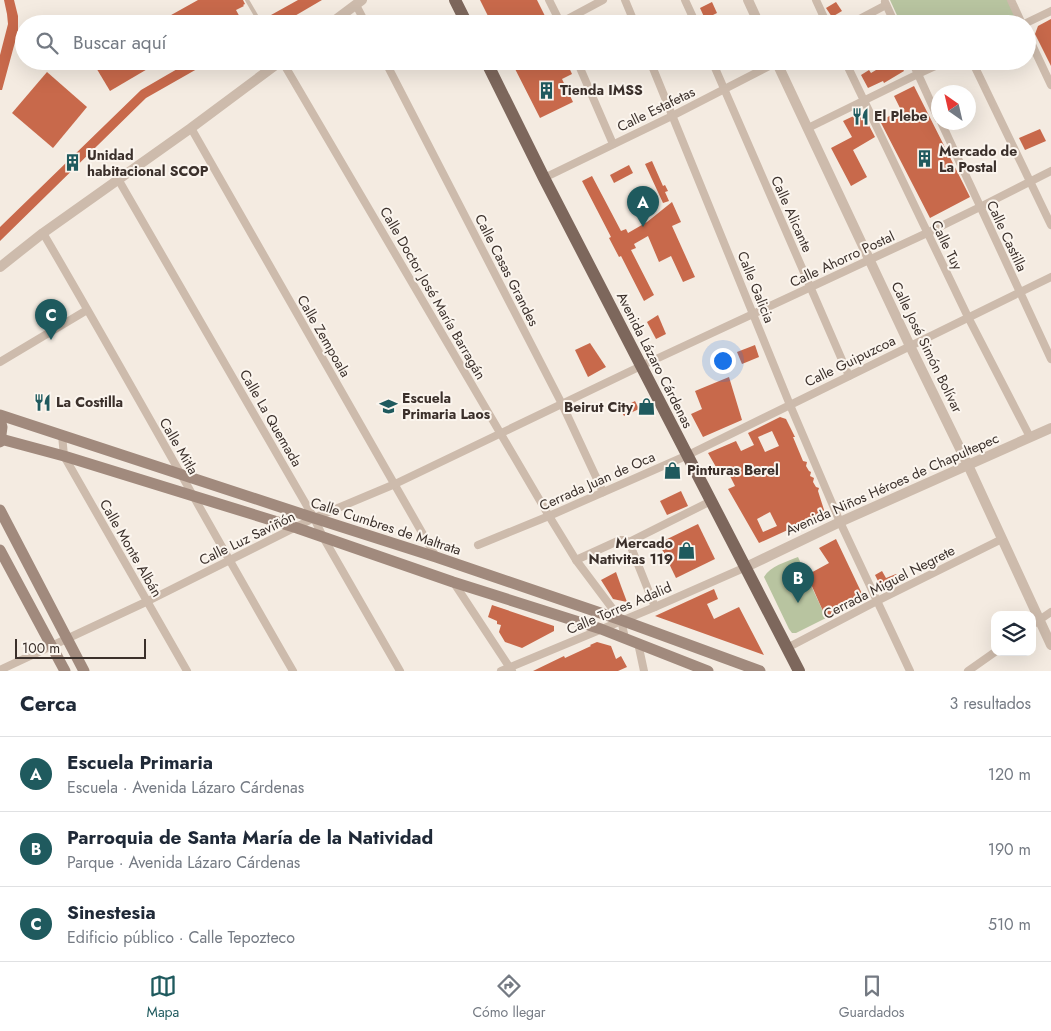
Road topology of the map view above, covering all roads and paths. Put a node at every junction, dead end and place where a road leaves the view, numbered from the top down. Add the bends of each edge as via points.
1 (247, 0) edge
2 (455, 0) edge
3 (549, 0) edge
4 (603, 0) edge
5 (625, 0) edge
6 (686, 0) edge
7 (748, 0) edge
8 (816, 0) edge
9 (1011, 0) edge
10 (359, 2) edge
11 (885, 2) edge
12 (1051, 11) edge
13 (256, 15) edge
14 (342, 15) edge
15 (363, 15) edge
16 (462, 15) edge
17 (556, 15) edge
18 (575, 15) edge
19 (631, 15) edge
20 (692, 15) edge
21 (755, 15) edge
22 (823, 15) edge
23 (864, 15) edge
24 (891, 15) edge
25 (1018, 15) edge
26 (1036, 18) edge
27 (1036, 53) edge
28 (269, 70) edge
29 (286, 70) edge
30 (390, 70) edge
31 (490, 70) edge
32 (581, 70) edge
33 (654, 70) edge
34 (716, 70) edge
35 (761, 70) edge
36 (781, 70) edge
37 (849, 70) edge
38 (916, 70) edge
39 (927, 70) edge
40 (976, 70) edge
41 (918, 74) junction
42 (1051, 85) edge
43 (724, 89) junction
44 (864, 100) junction
45 (931, 103) edge
46 (672, 116) junction
47 (191, 128) junction
48 (808, 128) junction
49 (944, 130) edge
50 (613, 144) junction
51 (1051, 170) edge
52 (544, 178) junction
53 (118, 179) junction
54 (1030, 182) junction
55 (980, 207) junction
56 (1051, 225) edge
57 (928, 233) junction
58 (43, 234) junction
59 (870, 259) junction
60 (0, 267) edge
61 (1051, 277) edge
62 (810, 287) junction
63 (1019, 293) junction
64 (86, 310) junction
65 (753, 314) junction
66 (968, 317) junction
67 (910, 346) junction
68 (1051, 359) edge
69 (0, 362) edge
70 (642, 366) junction
71 (849, 376) junction
72 (562, 404) junction
73 (790, 405) junction
74 (0, 415) edge
75 (0, 419) edge
76 (1051, 428) edge
77 (500, 433) junction
78 (62, 435) junction
79 (1030, 437) junction
80 (1, 441) edge
81 (688, 455) junction
82 (64, 456) junction
83 (968, 465) junction
84 (181, 474) junction
85 (395, 484) junction
86 (603, 492) junction
87 (194, 496) junction
88 (711, 501) junction
89 (0, 510) edge
90 (549, 516) junction
91 (314, 518) junction
92 (840, 522) junction
93 (297, 528) junction
94 (323, 537) junction
95 (1002, 539) junction
96 (629, 542) junction
97 (478, 546) dead end
98 (0, 550) edge
99 (436, 557) junction
100 (228, 560) junction
101 (576, 560) junction
102 (746, 567) junction
103 (453, 582) junction
104 (148, 601) junction
105 (877, 601) junction
106 (655, 607) junction
107 (1031, 611) edge
108 (1051, 612) edge
109 (622, 620) junction
110 (1036, 623) edge
111 (602, 629) junction
112 (625, 638) junction
113 (67, 639) junction
114 (638, 643) junction
115 (1051, 645) edge
116 (52, 646) junction
117 (787, 648) junction
118 (991, 655) edge
119 (0, 670) edge
120 (507, 670) edge
121 (65, 671) edge
122 (84, 671) edge
123 (187, 671) edge
124 (293, 671) edge
125 (400, 671) edge
126 (644, 671) edge
127 (708, 671) edge
128 (760, 671) edge
129 (799, 671) edge
130 (910, 671) edge
131 (968, 671) edge

1 - 13 lane
2 - 16 main road
3 - 17 street
4 - 18 street
5 - 19 street
6 - 20 street
7 - 21 street
8 - 22 street
9 - 25 street
10 - 14 street
10 - 15 street
11 - 23 street
11 - 24 street
12 - 26 street
27 - 42 street
28 - 47 street
29 - 77 street, Calle Doctor José María Barragán
30 - 72 street, Calle Casas Grandes
31 - 52 main road, Avenida Lázaro Cárdenas
32 - 50 street
33 - 46 street, Calle Galicia
34 - 43 street, Calle Alicante
35 - 43 street, Calle Estafetas
36 - 48 street, Calle José Simón Bolívar
37 - 44 street, Calle Tuy
38 - 41 street
39 - 41 street
40 - 54 street
41 - 44 street
41 - 45 street
43 - 46 street, Calle Estafetas
43 - 62 street, Calle Alicante
44 - 48 street
44 - 57 street, Calle Tuy
46 - 50 street, Calle Estafetas
46 - 65 street, Calle Galicia
47 - 53 street
47 - 85 street, Calle Zempoala
48 - 59 street, Calle José Simón Bolívar
49 - 55 street, Calle Castilla
50 - 52 street, Calle Estafetas
51 - 54 street, Calle Ahorro Postal
52 - 70 main road, Avenida Lázaro Cárdenas
53 - 58 street
53 - 91 street, Calle La Quemada
54 - 55 street, Calle Ahorro Postal
54 - 56 street
55 - 57 street, Calle Ahorro Postal
55 - 63 street, Calle Castilla
57 - 59 street, Calle Ahorro Postal
57 - 66 street, Calle Tuy
58 - 60 street
58 - 64 street, Calle Mitla
59 - 62 street, Calle Ahorro Postal
59 - 67 street, Calle José Simón Bolívar
61 - 63 street, Calle Guipuzcoa
62 - 65 street, Calle Ahorro Postal
62 - 71 street, Calle Alicante
63 - 66 street, Calle Guipuzcoa
63 - 68 street, Calle Castilla
64 - 69 street
64 - 84 street, Calle Mitla
65 - 70 street, Calle Ahorro Postal
65 - 73 street, Calle Galicia
66 - 67 street, Calle Guipuzcoa
66 - 79 street, Calle Tuy
67 - 71 street, Calle Guipuzcoa
67 - 83 street, Calle José Simón Bolívar
70 - 72 street, Calle Luz Saviñón
70 - 81 main road, Avenida Lázaro Cárdenas
71 - 73 street, Calle Guipuzcoa
72 - 77 street, Calle Luz Saviñón
72 - 86 street, Calle Casas Grandes
73 - 81 street, Calle Guipuzcoa
73 - 92 street, Calle Galicia
74 - 78 main road, Calle Cumbres de Maltrata
75 - 80 main road
76 - 79 street, Avenida Niños Héroes de Chapultepec
77 - 85 street, Calle Luz Saviñón
77 - 90 street, Calle Doctor José María Barragán
78 - 82 street, Calle Monte Albán
78 - 84 main road, Calle Cumbres de Maltrata
79 - 83 street, Avenida Niños Héroes de Chapultepec
80 - 82 main road
81 - 86 street, Cerrada Juan de Oca
81 - 88 main road, Avenida Lázaro Cárdenas
82 - 87 main road
82 - 104 street, Calle Monte Albán
83 - 92 street, Avenida Niños Héroes de Chapultepec
83 - 95 street, Calle José Simón Bolívar
84 - 87 street, Calle Mitla
84 - 91 main road, Calle Cumbres de Maltrata
85 - 91 street, Calle Luz Saviñón
85 - 99 street, Calle Zempoala
86 - 90 street, Cerrada Juan de Oca
87 - 93 main road
87 - 100 street, Calle Mitla
88 - 96 street
88 - 102 main road, Avenida Lázaro Cárdenas
89 - 113 main road
90 - 97 street, Cerrada Juan de Oca
90 - 101 street, Calle Doctor José María Barragán
91 - 93 street, Calle Luz Saviñón
91 - 94 street, Calle La Quemada
91 - 99 main road, Calle Cumbres de Maltrata
92 - 102 street, Avenida Niños Héroes de Chapultepec
92 - 105 street, Calle Galicia
93 - 94 main road
93 - 100 street, Calle Luz Saviñón
94 - 103 main road
94 - 125 street, Calle La Quemada
95 - 105 street, Cerrada Miguel Negrete
95 - 107 street, Calle José Simón Bolívar
96 - 101 street via 620,540
96 - 106 street
98 - 116 main road
99 - 109 main road, Calle Cumbres de Maltrata
100 - 104 street, Calle Luz Saviñón
100 - 124 street, Calle Mitla
101 - 109 street, Calle Doctor José María Barragán
102 - 106 street, Calle Torres Adalid
102 - 117 main road, Avenida Lázaro Cárdenas
103 - 111 main road
103 - 120 street
104 - 113 street, Calle Luz Saviñón
104 - 123 street, Calle Monte Albán
105 - 117 street, Cerrada Miguel Negrete
105 - 130 street, Calle Galicia
106 - 109 street, Calle Torres Adalid
108 - 110 street
109 - 111 street, Calle Torres Adalid
109 - 112 street, Calle Doctor José María Barragán
109 - 128 main road, Calle Cumbres de Maltrata
110 - 115 street, Calle José Simón Bolívar
111 - 112 main road
111 - 120 street, Calle Torres Adalid
112 - 114 main road
113 - 116 street, Calle Luz Saviñón
113 - 122 main road
114 - 126 street
114 - 127 main road
116 - 119 street, Calle Luz Saviñón
116 - 121 main road
117 - 129 main road, Avenida Lázaro Cárdenas
118 - 131 street

